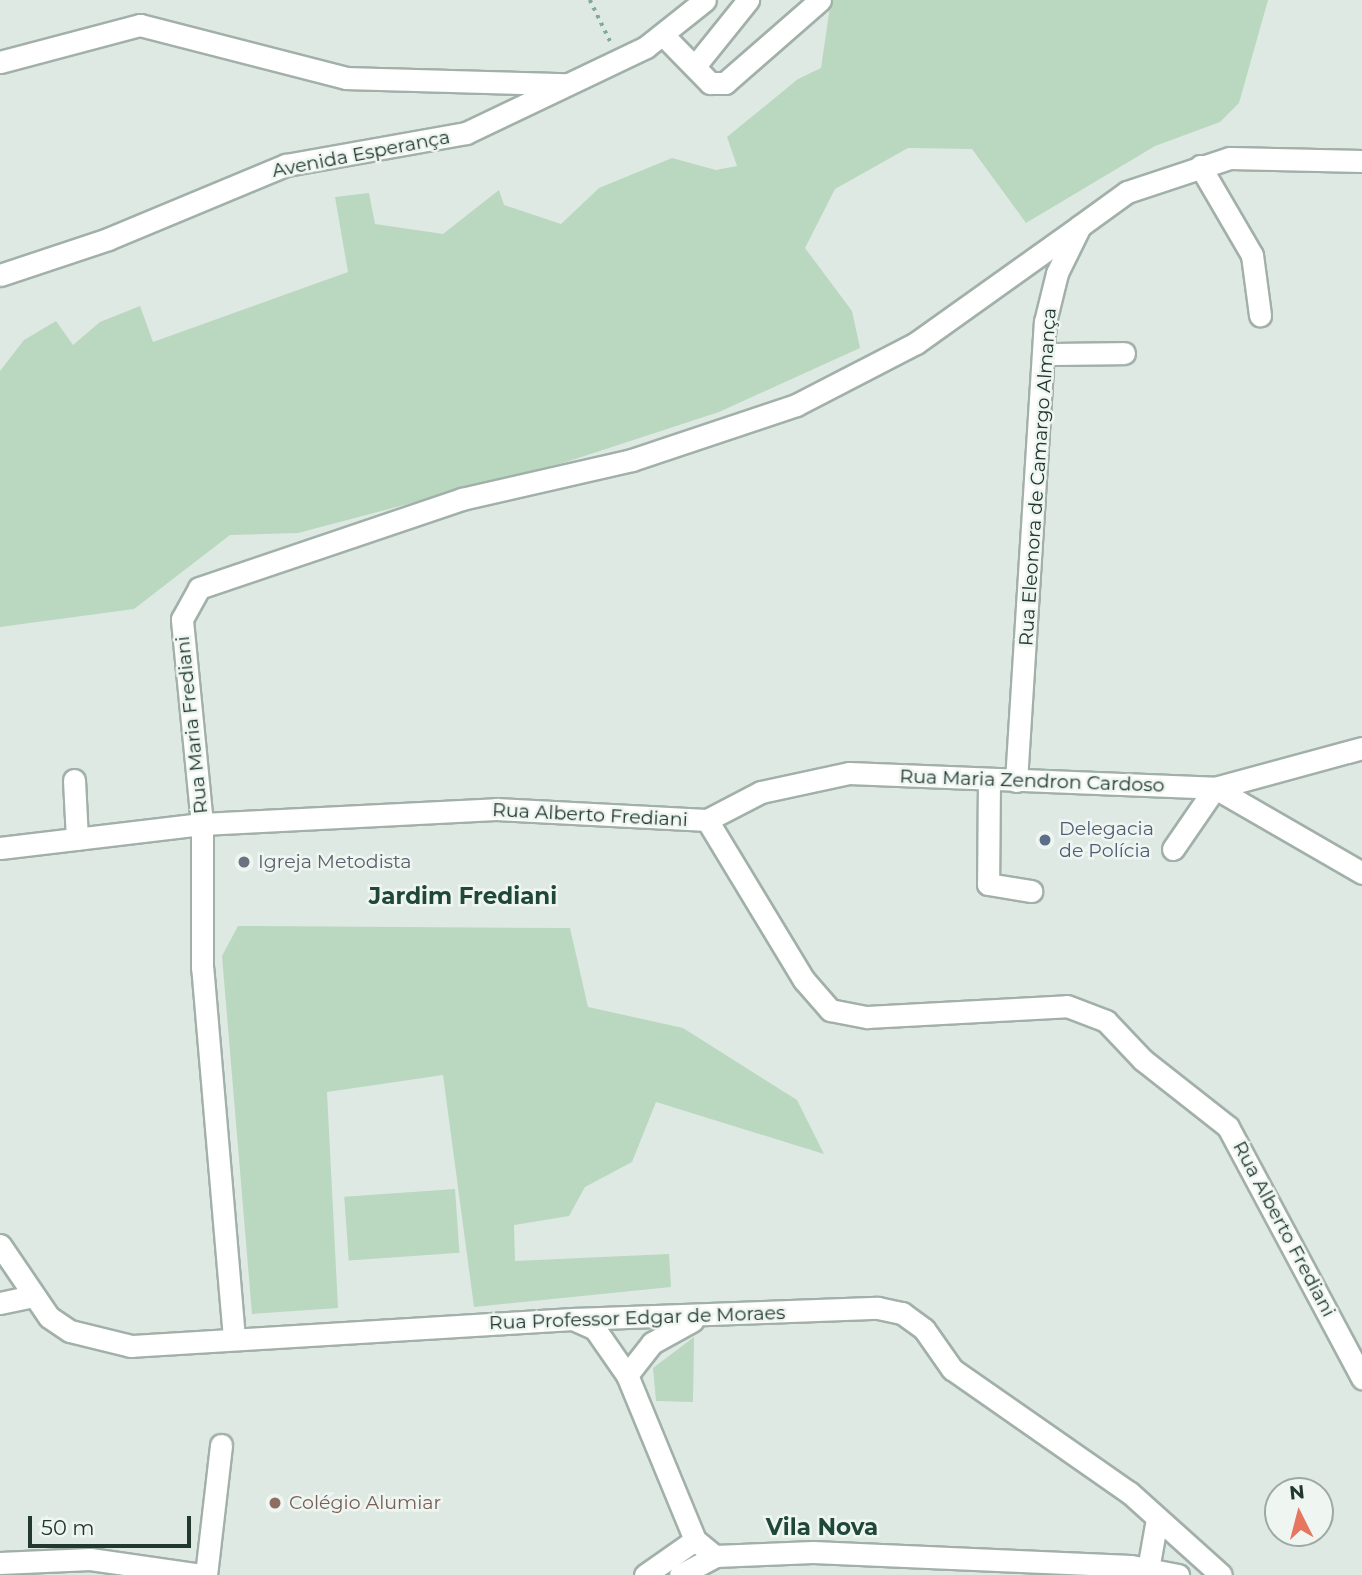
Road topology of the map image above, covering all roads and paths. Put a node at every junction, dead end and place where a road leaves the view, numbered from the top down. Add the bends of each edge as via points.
1 (590, 0) edge
2 (705, 0) edge
3 (748, 0) edge
4 (820, 0) edge
5 (664, 36) junction
6 (618, 59) junction
7 (0, 62) edge
8 (695, 66) junction
9 (566, 84) junction
10 (1362, 161) edge
11 (1200, 166) junction
12 (1080, 226) junction
13 (0, 275) edge
14 (1260, 315) dead end
15 (1124, 353) dead end
16 (1044, 354) junction
17 (1362, 748) edge
18 (989, 779) junction
19 (74, 780) dead end
20 (1016, 780) junction
21 (1215, 788) junction
22 (707, 820) junction
23 (202, 824) junction
24 (77, 839) junction
25 (0, 848) edge
26 (1173, 849) dead end
27 (1362, 873) edge
28 (1031, 891) dead end
29 (0, 1245) edge
30 (32, 1296) junction
31 (0, 1303) edge
32 (710, 1315) junction
33 (573, 1319) junction
34 (234, 1338) junction
35 (626, 1375) junction
36 (1362, 1378) edge
37 (221, 1445) dead end
38 (1157, 1519) junction
39 (695, 1540) junction
40 (715, 1556) junction
41 (0, 1563) edge
42 (1148, 1572) edge
43 (205, 1575) edge
44 (645, 1575) edge
45 (680, 1575) edge
46 (1178, 1575) edge
47 (1221, 1575) edge

1 - 6 path
2 - 5 street, Avenida Esperança
3 - 8 street
4 - 8 street via 725,83 710,83
5 - 6 street, Avenida Esperança
5 - 8 street
6 - 9 street, Avenida Esperança
7 - 9 street via 140,25 346,78
9 - 13 street, Avenida Esperança via 466,132 286,165 108,239
10 - 11 street, Rua Eleonora de Camargo Almança via 1230,158
11 - 12 street, Rua Eleonora de Camargo Almança via 1127,192
11 - 14 street via 1252,255
12 - 16 street, Rua Eleonora de Camargo Almança via 1057,273
12 - 23 street, Rua Maria Frediani via 916,343 796,405 632,460 462,499 199,588 182,619
15 - 16 street
16 - 20 street, Rua Eleonora de Camargo Almança
17 - 21 street, Rua Maria Zendron Cardoso
18 - 20 street, Rua Maria Zendron Cardoso
18 - 22 street, Rua Maria Zendron Cardoso via 849,773 761,792
18 - 28 street via 988,884
19 - 24 street
20 - 21 street, Rua Maria Zendron Cardoso
21 - 26 street
21 - 27 street
22 - 23 street, Rua Alberto Frediani via 496,809
22 - 36 street, Rua Alberto Frediani via 804,980 830,1010 867,1017 1087,1010 1187,1090 1241,1147
23 - 24 street, Rua Alberto Frediani
23 - 34 street via 202,968
24 - 25 street, Rua Alberto Frediani
29 - 30 street, Rua Professor Edgar de Moraes
30 - 31 street
30 - 34 street, Rua Professor Edgar de Moraes via 70,1331 103,1343
32 - 33 street, Rua Professor Edgar de Moraes
32 - 35 street via 668,1330
32 - 38 street, Rua Professor Edgar de Moraes via 878,1308 902,1312 924,1329 952,1369 1084,1458
33 - 34 street, Rua Professor Edgar de Moraes
33 - 35 street via 595,1329
35 - 39 street
37 - 43 street
38 - 42 street
38 - 47 street, Rua Professor Edgar de Moraes
39 - 40 street
39 - 44 street
40 - 42 street via 813,1552
40 - 45 street
41 - 43 street via 90,1559
42 - 46 street

